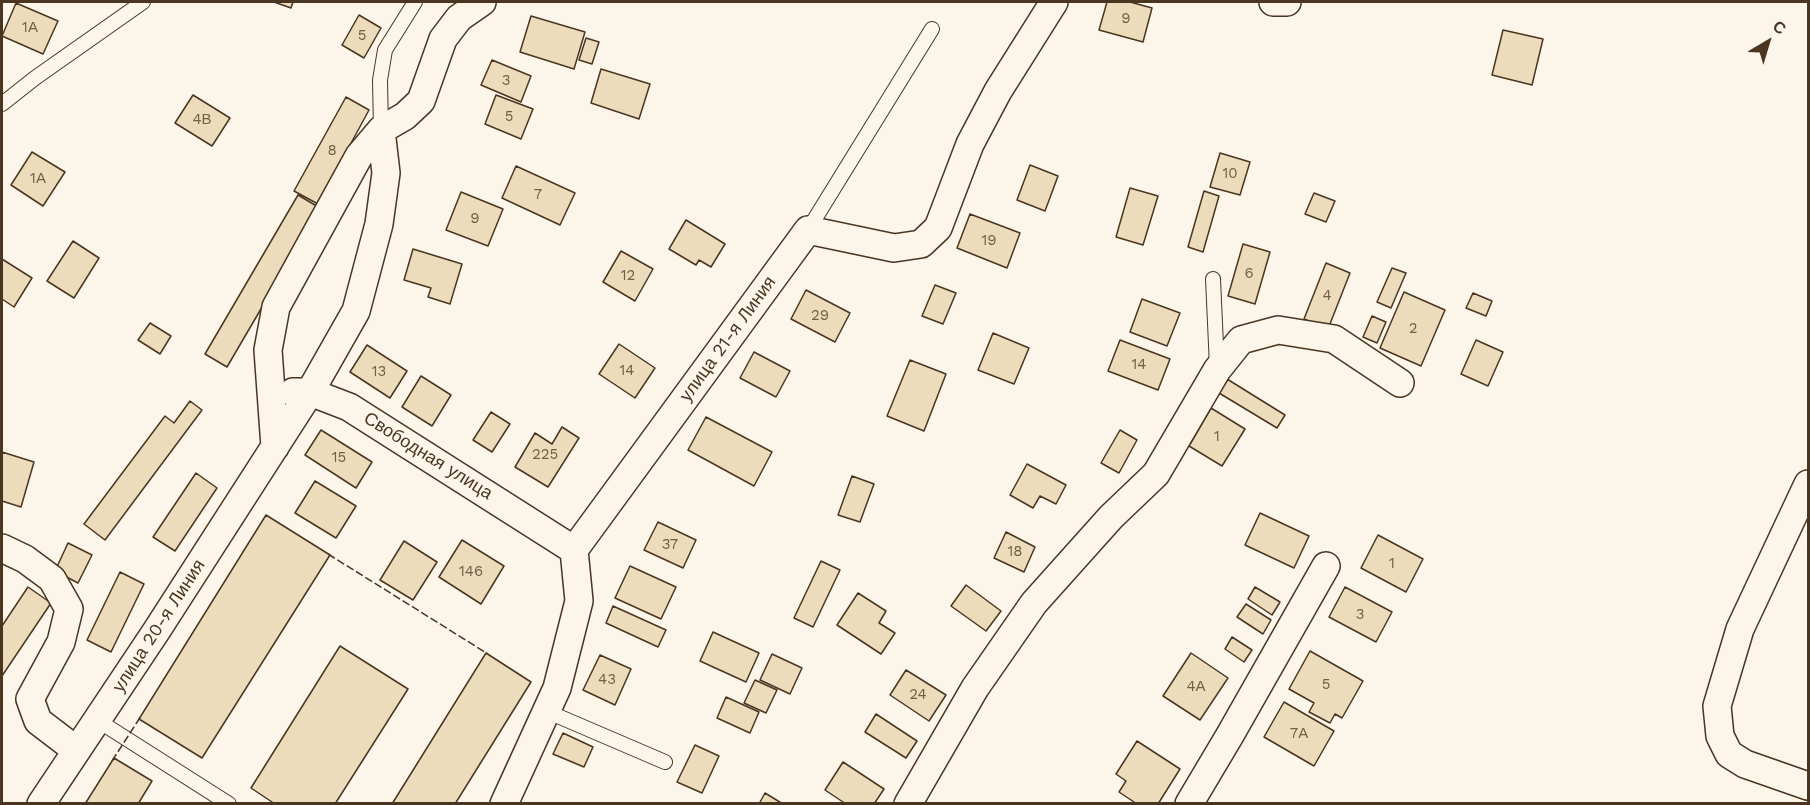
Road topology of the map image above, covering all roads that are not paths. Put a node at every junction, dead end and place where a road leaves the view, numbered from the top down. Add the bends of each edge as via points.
1 (143, 2) edge
2 (415, 2) edge
3 (482, 2) edge
4 (1054, 2) edge
5 (1273, 2) edge
6 (1287, 2) edge
7 (932, 29) dead end
8 (2, 104) edge
9 (381, 129) junction
10 (808, 230) junction
11 (1213, 279) dead end
12 (1217, 370) junction
13 (1400, 383) dead end
14 (271, 392) junction
15 (310, 392) junction
16 (275, 447) junction
17 (1809, 484) edge
18 (2, 548) edge
19 (574, 549) junction
20 (1326, 566) dead end
21 (546, 711) junction
22 (97, 720) junction
23 (76, 750) junction
24 (665, 762) dead end
25 (1809, 786) edge
26 (41, 804) edge
27 (229, 804) edge
28 (504, 804) edge
29 (908, 804) edge
30 (1189, 804) edge

1 - 8 lane
2 - 9 lane via 385,50 380,80
3 - 9 street via 459,18 443,39 421,101 405,116
4 - 10 street via 970,144 938,228 921,244 894,248
5 - 6 street
7 - 10 lane
9 - 14 street via 359,156 276,307 268,350
9 - 15 street, улица 20-я Линия via 386,173 379,224 362,289 356,311
10 - 19 street, улица 21-я Линия
11 - 12 lane
12 - 13 street via 1241,340 1278,330 1334,339
12 - 29 street via 1156,474 1111,517 1034,603 975,688
14 - 15 street, Свободная улица
14 - 16 street
15 - 16 street, улица 20-я Линия
15 - 19 street, Свободная улица via 349,407
16 - 22 street, улица 20-я Линия
17 - 25 street via 1740,629 1717,706 1720,736 1729,754 1745,764
18 - 23 street via 52,579 69,609 61,642 30,699 38,721
19 - 21 street via 579,601 557,688
20 - 30 street
21 - 24 lane
21 - 28 street
22 - 23 street, улица 20-я Линия
22 - 27 lane
23 - 26 street, улица 20-я Линия

